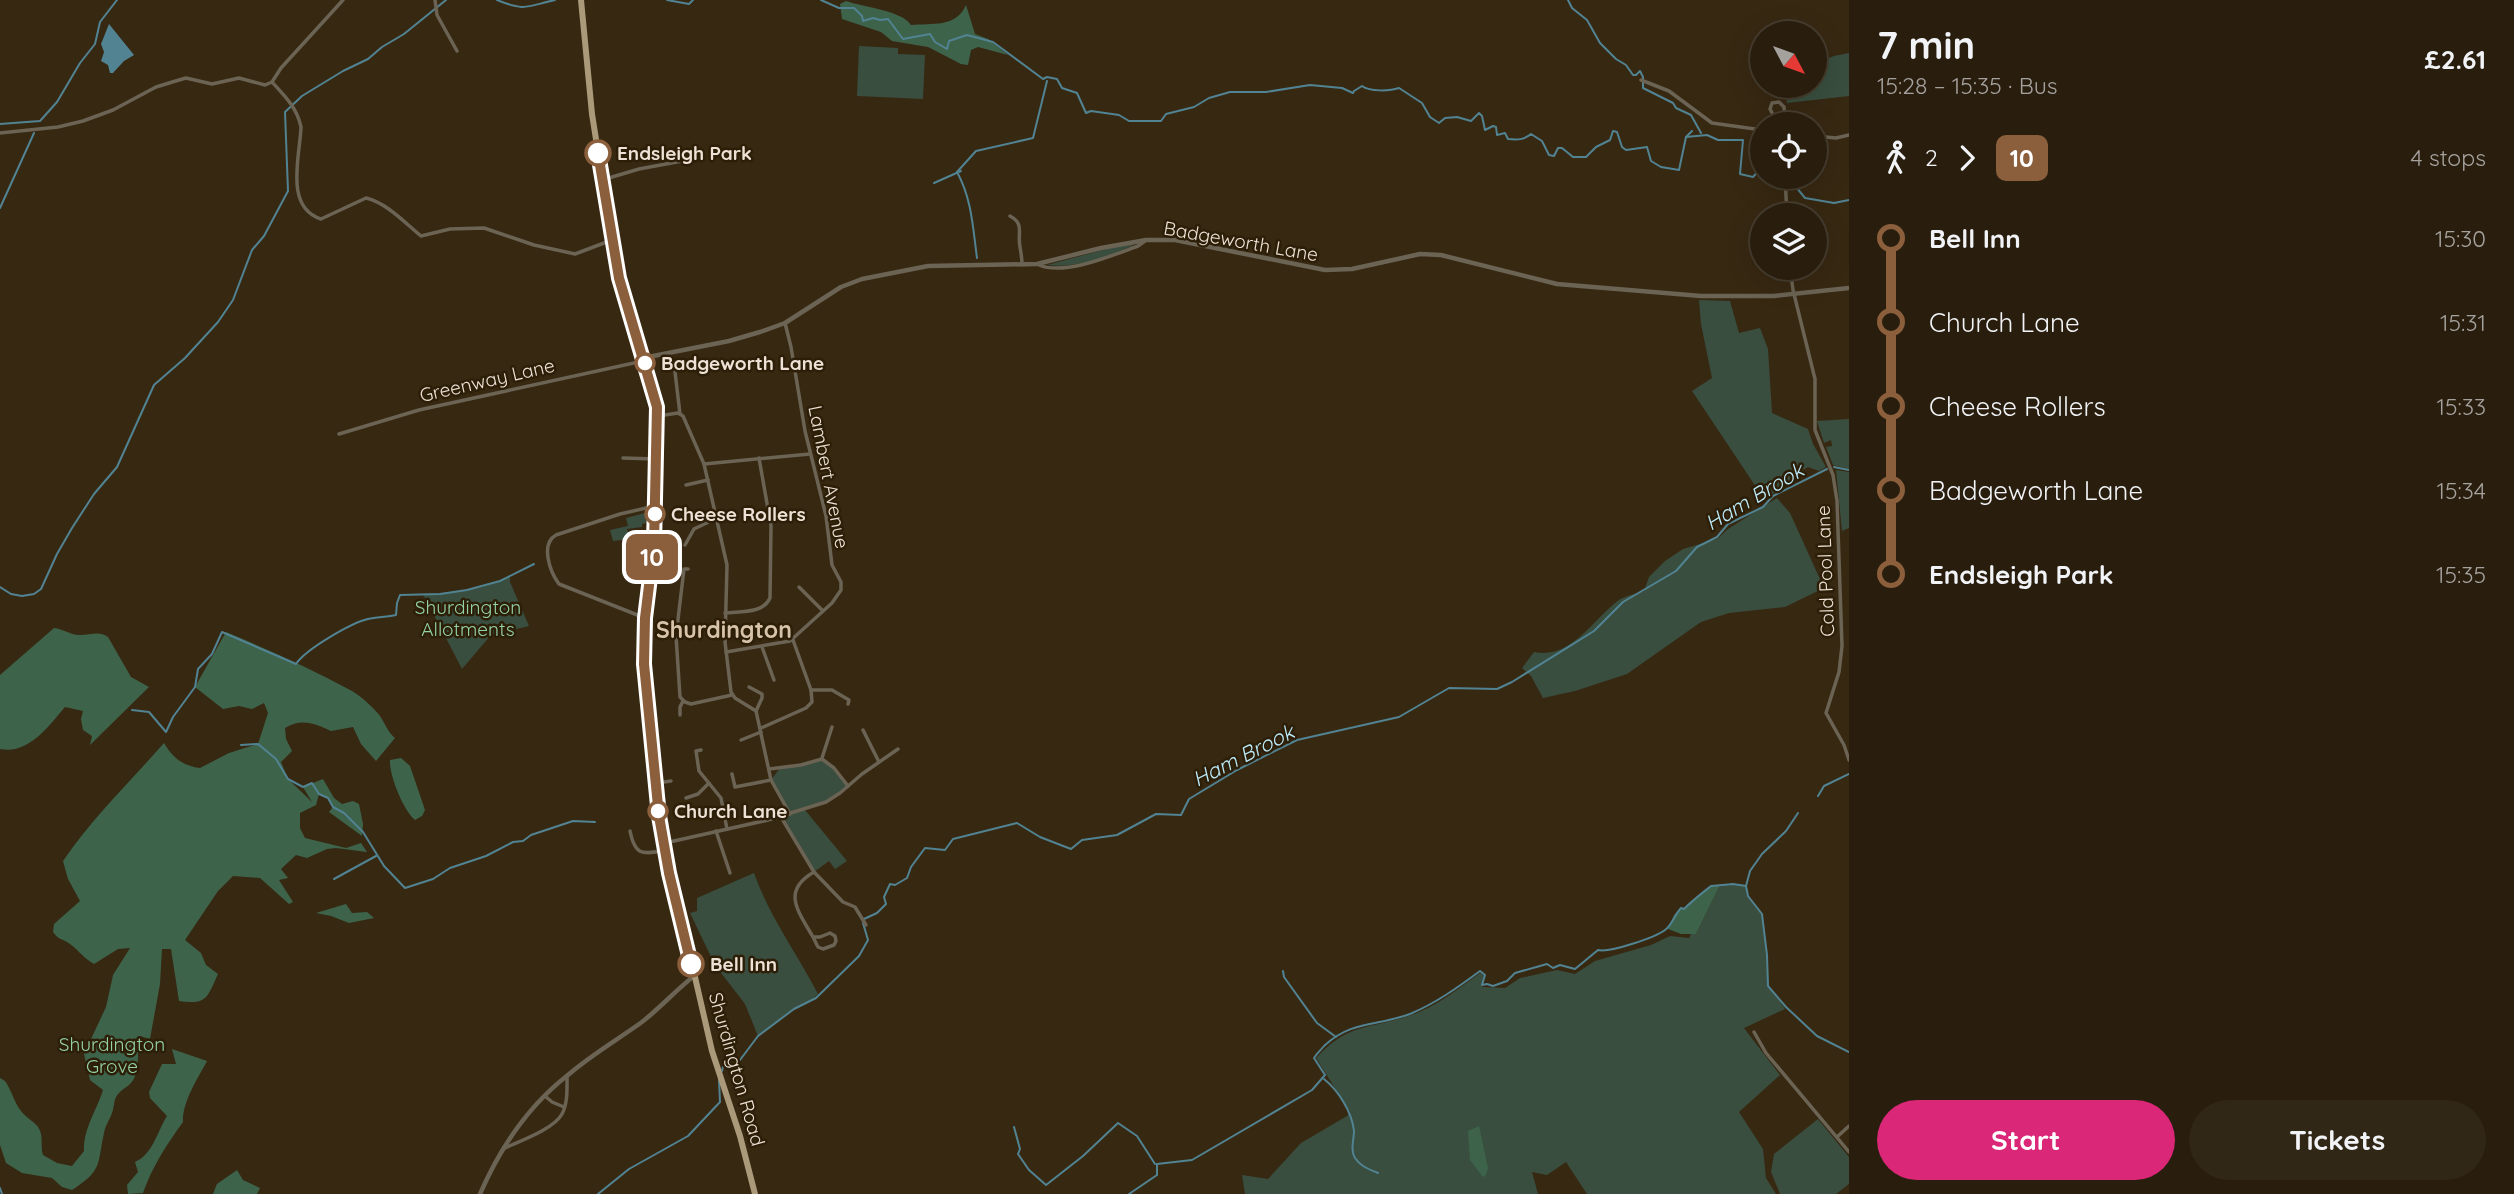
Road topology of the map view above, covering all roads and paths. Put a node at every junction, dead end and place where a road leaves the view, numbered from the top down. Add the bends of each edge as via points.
1 (343, 0) edge
2 (435, 0) edge
3 (581, 0) edge
4 (457, 51) dead end
5 (272, 82) junction
6 (1644, 82) dead end
7 (1772, 112) edge
8 (1784, 112) edge
9 (1750, 128) edge
10 (0, 133) edge
11 (1849, 135) edge
12 (1827, 137) edge
13 (693, 159) dead end
14 (603, 180) junction
15 (1010, 216) dead end
16 (612, 240) junction
17 (1146, 240) junction
18 (1022, 264) junction
19 (1037, 264) junction
20 (1792, 280) edge
21 (1849, 288) edge
22 (1794, 294) junction
23 (785, 323) junction
24 (643, 359) junction
25 (675, 372) dead end
26 (680, 414) junction
27 (658, 416) junction
28 (339, 434) dead end
29 (810, 454) junction
30 (623, 458) dead end
31 (759, 458) junction
32 (657, 459) junction
33 (704, 464) junction
34 (708, 480) junction
35 (686, 485) dead end
36 (655, 506) junction
37 (717, 518) junction
38 (685, 545) dead end
39 (684, 569) dead end
40 (799, 587) dead end
41 (823, 611) junction
42 (725, 613) junction
43 (645, 618) junction
44 (792, 640) junction
45 (762, 647) junction
46 (726, 652) junction
47 (774, 680) dead end
48 (749, 687) dead end
49 (811, 690) junction
50 (732, 695) junction
51 (851, 700) dead end
52 (683, 701) junction
53 (755, 711) junction
54 (680, 715) dead end
55 (832, 727) dead end
56 (761, 730) junction
57 (863, 730) dead end
58 (741, 740) dead end
59 (898, 749) dead end
60 (689, 752) dead end
61 (822, 759) junction
62 (1849, 760) edge
63 (879, 762) junction
64 (769, 769) junction
65 (732, 774) dead end
66 (771, 780) junction
67 (671, 781) dead end
68 (709, 783) junction
69 (655, 784) junction
70 (848, 786) junction
71 (686, 798) dead end
72 (790, 814) junction
73 (781, 817) junction
74 (727, 829) junction
75 (630, 831) dead end
76 (716, 831) junction
77 (664, 847) junction
78 (814, 872) junction
79 (730, 873) dead end
80 (866, 925) dead end
81 (813, 937) junction
82 (694, 976) junction
83 (1754, 1032) dead end
84 (567, 1075) junction
85 (544, 1096) junction
86 (564, 1107) junction
87 (1849, 1126) edge
88 (1837, 1137) junction
89 (503, 1149) junction
90 (1849, 1153) edge
91 (480, 1194) edge
92 (755, 1194) edge

1 - 5 street
2 - 4 street via 437,15
3 - 14 main road, Shurdington Road
5 - 10 street via 265,85 239,78 212,84 186,78 83,121
5 - 16 street via 299,117 297,193 317,218 366,198 390,210 421,236 484,228 575,254
6 - 9 street via 1669,91 1712,122
7 - 8 street via 1772,103 1779,102
11 - 12 street
13 - 14 street
14 - 16 main road, Shurdington Road
15 - 18 street via 1020,226
16 - 24 main road, Shurdington Road
17 - 19 street, Badgeworth Lane
17 - 19 street via 1080,265 1046,268
17 - 22 street, Badgeworth Lane via 1175,240 1325,270 1420,254 1441,255 1557,284 1600,289 1751,298
18 - 19 street, Badgeworth Lane
18 - 23 street, Badgeworth Lane via 928,267 862,279
20 - 22 street
21 - 22 street, Badgeworth Lane
22 - 62 street, Cold Pool Lane via 1815,379 1815,430 1833,475 1837,501 1842,646 1826,713
23 - 24 street, Badgeworth Lane via 729,341
23 - 29 street, Lambert Avenue
24 - 27 main road, Shurdington Road
24 - 28 street, Greenway Lane via 407,413
25 - 26 street
26 - 27 street
26 - 33 street
27 - 32 main road, Shurdington Road
29 - 31 street
29 - 41 street, Lambert Avenue via 826,516 832,565 841,582 840,593
30 - 32 street
31 - 33 street
31 - 42 street via 771,526 768,603 758,609
32 - 36 main road, Shurdington Road
33 - 34 street
34 - 35 street
34 - 37 street
36 - 43 main road, Shurdington Road
36 - 43 street via 556,535 547,545 559,584
37 - 38 street via 694,529
37 - 42 street via 728,570
39 - 52 street via 676,652
40 - 41 street
41 - 44 street
42 - 46 street
43 - 69 main road, Shurdington Road via 644,664
44 - 45 street
44 - 49 street
45 - 46 street
45 - 47 street
46 - 50 street
48 - 53 street via 762,694
49 - 51 street via 832,690
49 - 56 street via 813,699 808,707
50 - 52 street via 694,704
50 - 53 street
52 - 54 street
53 - 56 street
55 - 61 street
56 - 58 street
56 - 64 street
57 - 63 street
59 - 63 street
60 - 68 street via 699,751 699,771
61 - 64 street
61 - 70 street
63 - 70 street
64 - 66 street
65 - 66 street via 735,788
66 - 72 street
67 - 69 street
68 - 71 street
68 - 74 street via 721,798
69 - 77 main road, Shurdington Road
70 - 72 street via 825,802
72 - 73 street
73 - 74 street
73 - 78 street
74 - 76 street
75 - 77 street via 639,851
76 - 77 street
76 - 79 street
77 - 82 main road, Shurdington Road
78 - 80 street via 843,902 855,907
78 - 81 street via 800,881 794,896
81 - 81 street via 830,933 836,941 822,949
82 - 84 street via 644,1020
82 - 92 main road, Shurdington Road
83 - 88 street via 1766,1053
84 - 85 street
84 - 86 street
85 - 86 street
85 - 89 street
86 - 89 street via 555,1122
87 - 88 street
88 - 90 street
89 - 91 street

